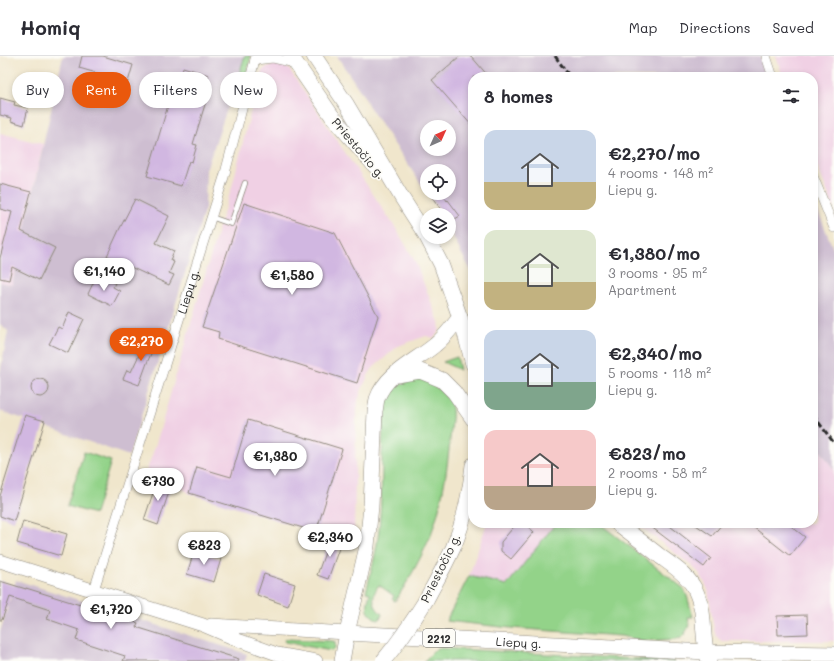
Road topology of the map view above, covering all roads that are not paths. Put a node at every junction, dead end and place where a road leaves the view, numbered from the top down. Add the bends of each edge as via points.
1 (314, 56) edge
2 (766, 56) edge
3 (256, 58) edge
4 (293, 59) edge
5 (771, 72) edge
6 (245, 183) dead end
7 (818, 188) edge
8 (402, 198) junction
9 (211, 216) junction
10 (834, 228) edge
11 (462, 322) junction
12 (468, 333) edge
13 (468, 345) edge
14 (394, 376) junction
15 (468, 412) edge
16 (468, 496) edge
17 (468, 518) edge
18 (461, 524) junction
19 (624, 528) edge
20 (0, 561) edge
21 (94, 590) junction
22 (203, 625) junction
23 (347, 633) junction
24 (834, 654) edge
25 (706, 658) edge
26 (316, 661) edge
27 (342, 661) edge
28 (383, 661) edge

1 - 8 main road, Priestočio g. via 347,105
2 - 5 street
3 - 4 street, Liepų g.
3 - 9 street, Liepų g.
4 - 8 main road, Priestočio g. via 332,116
6 - 9 lane via 231,224
7 - 10 street
8 - 11 main road, Priestočio g. via 441,264
9 - 21 street, Liepų g.
11 - 12 main road
11 - 13 main road, Priestočio g.
11 - 14 main road
14 - 15 main road via 420,371 442,380
14 - 23 main road via 378,398 375,411 367,546
16 - 18 main road, Priestočio g.
17 - 18 main road
18 - 28 main road, Priestočio g., bridge via 445,564 426,600
19 - 25 main road via 688,578 701,606
20 - 21 main road, Liepų g. / 2212
21 - 22 main road, Liepų g. / 2212
22 - 23 main road, Liepų g. / 2212
22 - 26 main road, Liepų g. via 277,654
23 - 25 main road, Liepų g. / 2212
23 - 27 main road
24 - 25 main road, Liepų g. / 2212

